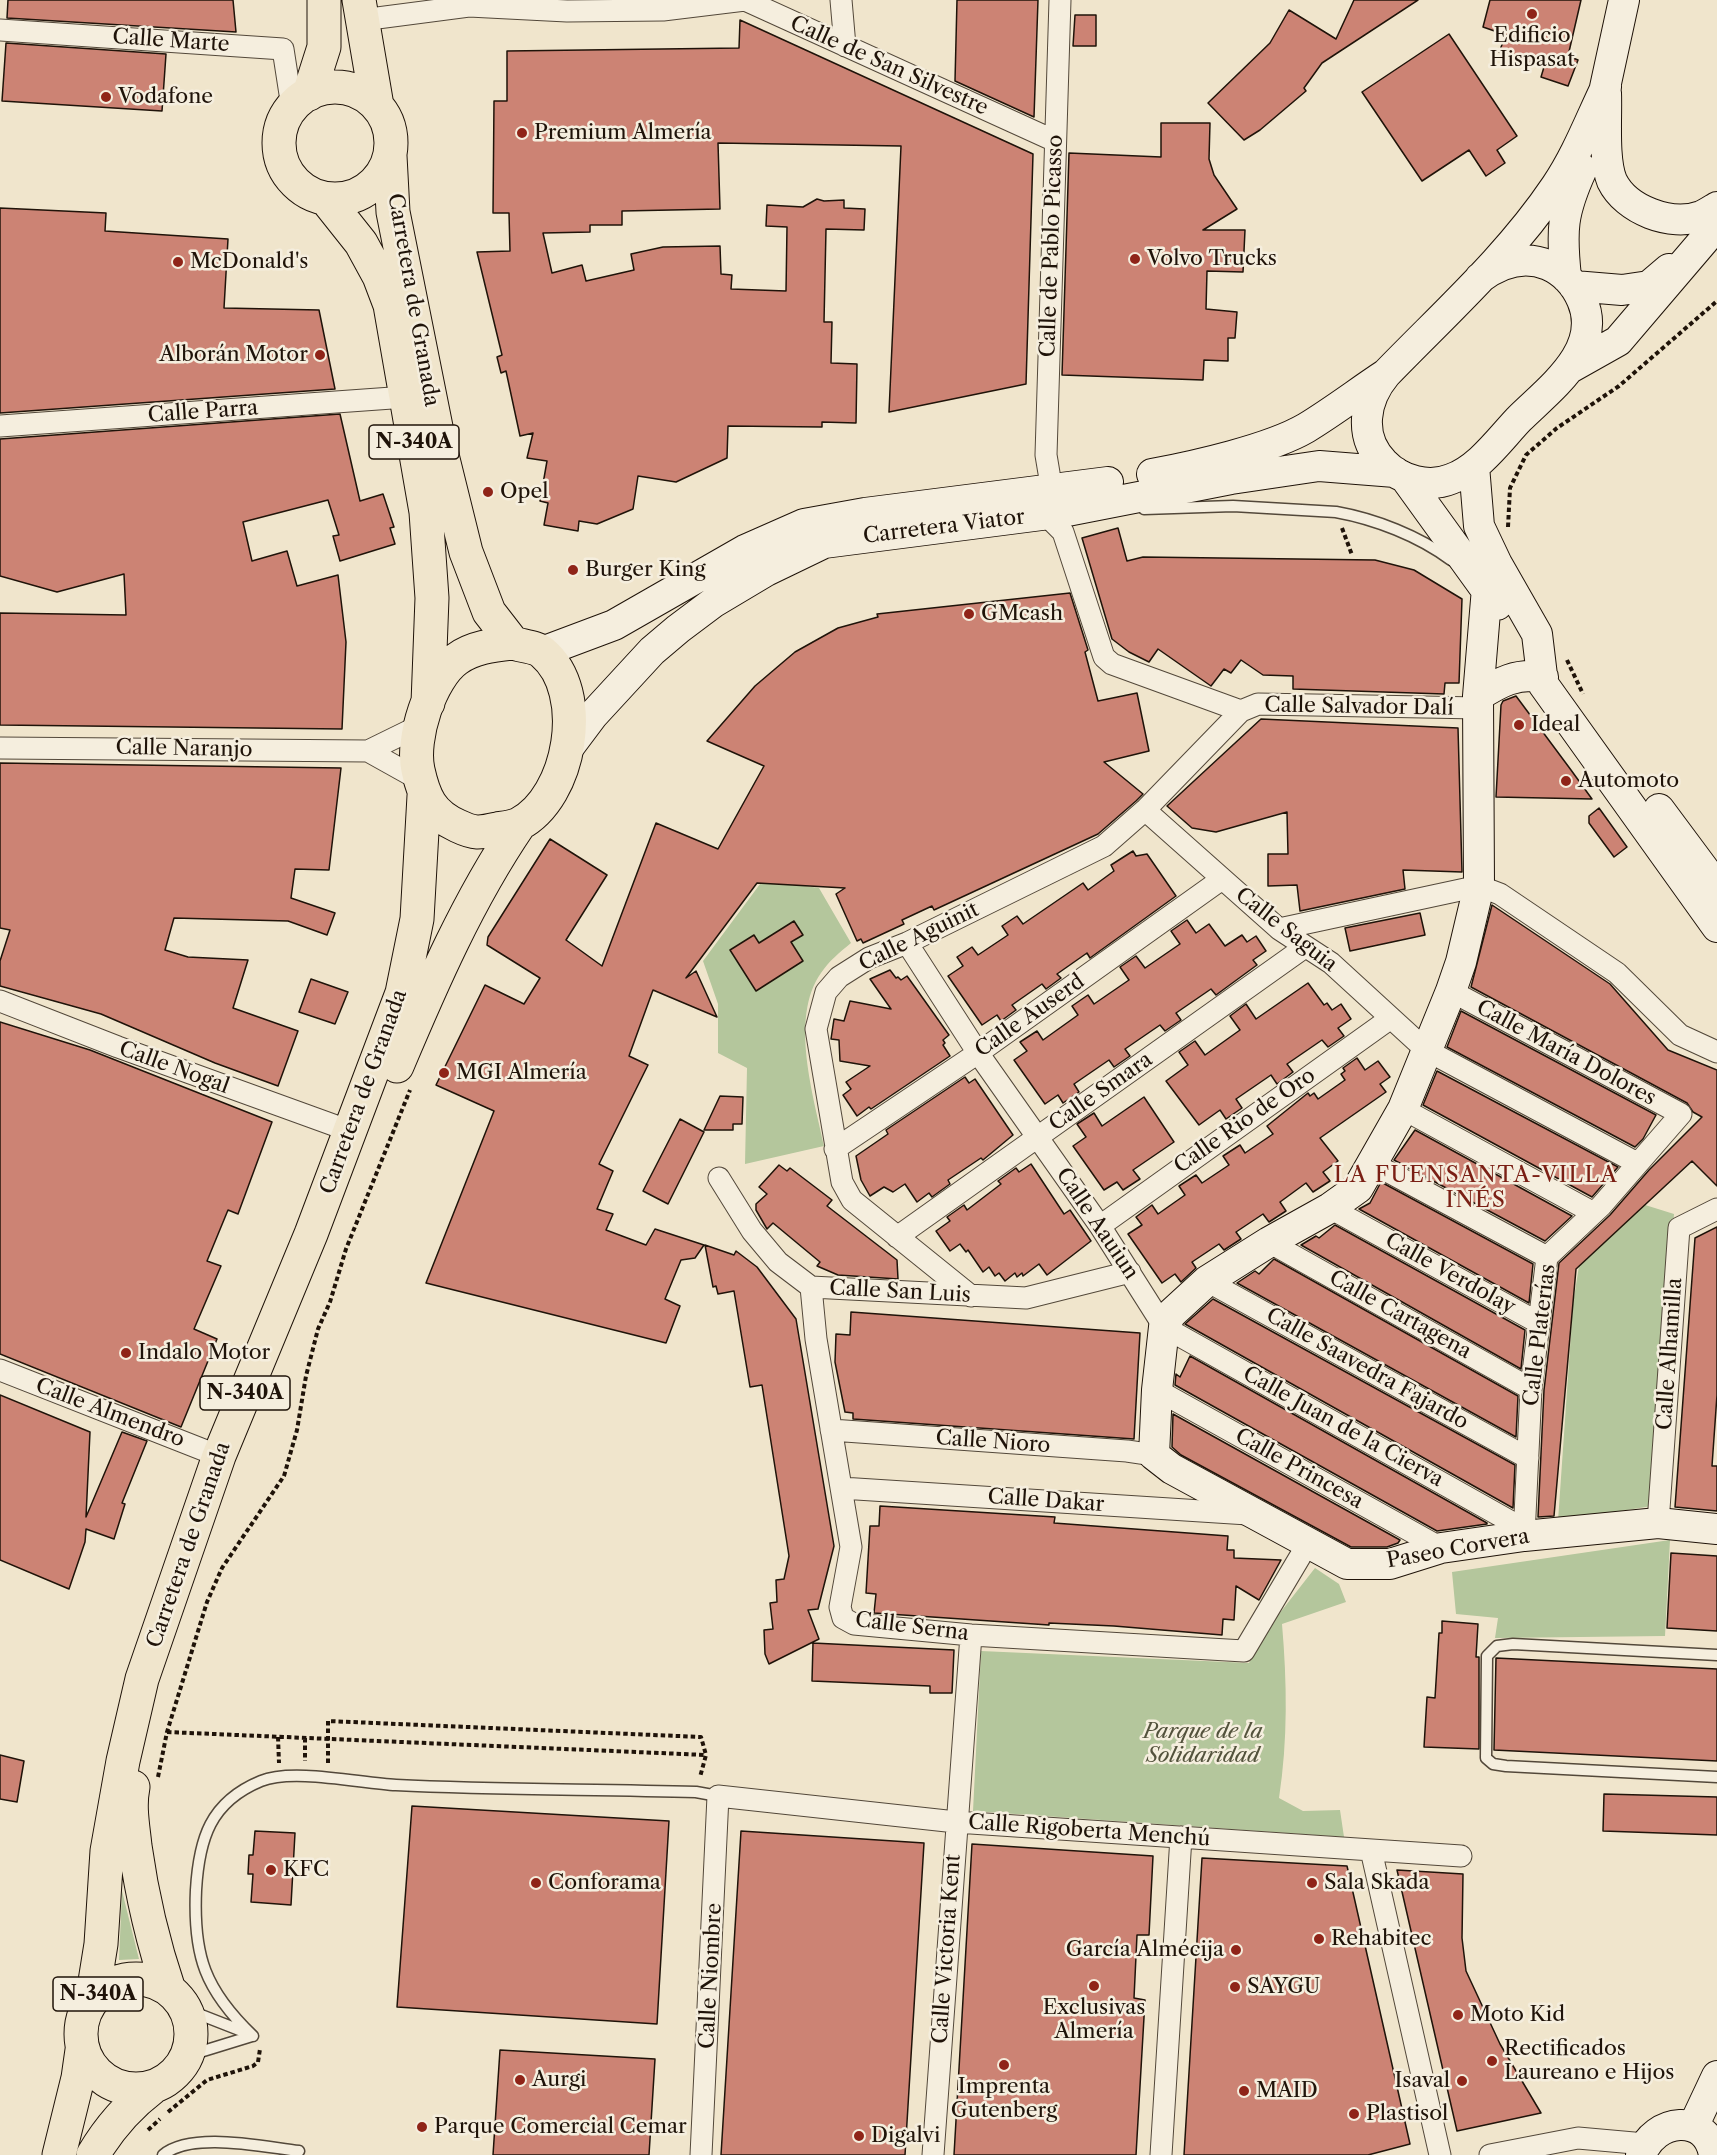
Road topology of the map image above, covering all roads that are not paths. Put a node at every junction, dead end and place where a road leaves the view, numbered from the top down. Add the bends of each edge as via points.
1 (324, 0) edge
2 (841, 0) edge
3 (1060, 0) edge
4 (1624, 0) edge
5 (360, 10) edge
6 (0, 30) edge
7 (844, 46) junction
8 (1606, 87) junction
9 (301, 100) junction
10 (377, 106) junction
11 (1055, 141) junction
12 (390, 156) junction
13 (326, 199) junction
14 (1717, 207) edge
15 (1711, 233) edge
16 (1480, 278) junction
17 (1570, 281) junction
18 (1568, 370) junction
19 (1386, 374) junction
20 (406, 398) junction
21 (0, 426) edge
22 (1474, 466) junction
23 (1400, 475) junction
24 (1051, 506) junction
25 (1487, 588) junction
26 (528, 647) junction
27 (1549, 665) junction
28 (1479, 702) junction
29 (1240, 711) junction
30 (424, 715) junction
31 (0, 748) edge
32 (368, 751) junction
33 (566, 751) junction
34 (422, 788) junction
35 (1145, 810) junction
36 (519, 825) junction
37 (1222, 879) junction
38 (1479, 886) junction
39 (1717, 887) edge
40 (1717, 927) edge
41 (1279, 929) junction
42 (907, 943) junction
43 (1305, 947) junction
44 (1451, 991) junction
45 (0, 1001) edge
46 (1391, 1018) junction
47 (1426, 1050) junction
48 (1717, 1052) edge
49 (978, 1053) junction
50 (1403, 1109) junction
51 (1681, 1114) joint
52 (350, 1131) junction
53 (1038, 1137) junction
54 (835, 1149) junction
55 (1372, 1162) junction
56 (1637, 1163) junction
57 (719, 1178) dead end
58 (1330, 1208) junction
59 (1717, 1209) edge
60 (1592, 1212) junction
61 (1100, 1226) junction
62 (897, 1237) junction
63 (1269, 1242) junction
64 (1547, 1257) junction
65 (1130, 1272) junction
66 (1207, 1281) junction
67 (811, 1287) junction
68 (971, 1296) junction
69 (1539, 1323) junction
70 (1164, 1327) junction
71 (0, 1370) edge
72 (1531, 1389) junction
73 (1157, 1390) junction
74 (831, 1431) junction
75 (219, 1455) junction
76 (1154, 1455) junction
77 (1528, 1458) junction
78 (841, 1488) junction
79 (1252, 1514) junction
80 (1658, 1523) junction
81 (1717, 1529) edge
82 (1523, 1532) junction
83 (1307, 1545) junction
84 (1441, 1548) junction
85 (971, 1635) junction
86 (1717, 1655) edge
87 (1717, 1777) edge
88 (718, 1796) junction
89 (956, 1822) junction
90 (1181, 1837) junction
91 (1371, 1850) junction
92 (1461, 1856) dead end
93 (176, 1997) junction
94 (92, 2000) junction
95 (256, 2040) junction
96 (82, 2050) junction
97 (187, 2056) junction
98 (1717, 2076) edge
99 (152, 2088) junction
100 (1693, 2127) junction
101 (1643, 2149) edge
102 (299, 2151) dead end
103 (59, 2155) edge
104 (93, 2155) edge
105 (163, 2155) edge
106 (701, 2155) edge
107 (933, 2155) edge
108 (1161, 2155) edge
109 (1440, 2155) edge
110 (1490, 2155) edge
111 (1714, 2155) edge

1 - 9 highway, N-340A via 324,47
2 - 7 street
3 - 11 street, Calle de Pablo Picasso
4 - 8 main road
5 - 7 street, Calle de San Silvestre via 469,6 663,10 745,0
5 - 10 highway, N-340A
6 - 9 street, Calle Marte via 283,49
7 - 11 street, Calle de San Silvestre
8 - 14 main road via 1608,159 1612,181 1626,198 1646,212 1668,218 1700,217
8 - 16 main road via 1558,184 1524,230
8 - 17 main road via 1587,159 1567,202 1563,227
9 - 10 highway via 338,87 358,92
9 - 13 highway, N-340A via 282,124 280,154 288,175 306,191
10 - 12 highway, N-340A via 391,135
11 - 24 street, Calle de Pablo Picasso via 1046,455
12 - 13 highway via 376,183 365,191 346,198
12 - 26 highway, Carretera de Granada / N-340A via 393,212 440,447 466,552 489,612
13 - 20 highway, Carretera de Granada / N-340A via 362,243 379,276 390,305
15 - 17 main road via 1650,285 1622,290
15 - 18 main road via 1618,341
16 - 17 main road via 1491,269 1518,261 1546,264
16 - 19 main road
17 - 18 main road via 1584,304 1587,332
18 - 22 main road, Carretera Viator
19 - 23 main road via 1370,397 1367,425 1375,452
19 - 24 main road, Carretera Viator via 1281,440
20 - 21 street, Calle Parra
20 - 30 highway, Carretera de Granada / N-340A via 426,512 432,598
22 - 23 main road, Carretera Viator via 1449,480 1421,482
22 - 27 main road via 1479,526 1537,634
23 - 24 main road, Carretera Viator via 1319,466
23 - 25 main road
24 - 25 lane via 1233,506 1351,515 1430,543
24 - 26 main road, Carretera Viator via 865,513 804,524 745,550 614,625
24 - 29 street, Calle Salvador Dalí via 1104,657 1112,664
24 - 33 main road, Carretera Viator via 824,543 766,571 714,602 652,651
25 - 27 main road via 1520,639
25 - 28 main road
26 - 30 highway, N-340A via 486,646 456,659 435,687
26 - 33 highway, N-340A via 567,688 570,719
27 - 28 main road via 1502,680
27 - 39 main road
27 - 40 main road via 1544,684
28 - 29 street, Calle Salvador Dalí via 1258,704
28 - 38 main road
29 - 35 street, Calle Salvador Dalí
30 - 32 street, Calle Naranjo
30 - 34 highway, N-340A via 417,764
31 - 32 street, Calle Naranjo
32 - 34 street, Calle Naranjo
33 - 36 highway, N-340A via 556,782 543,803
34 - 36 highway via 444,820 475,834
34 - 52 highway, Carretera de Granada / N-340A via 412,953 402,993
35 - 37 street, Calle Saguia
35 - 42 street, Calle Aguinit via 1104,846
36 - 93 highway, Carretera de Granada / N-340A via 486,875 431,986 280,1350 174,1625 151,1703 130,1803 141,1888 155,1950
37 - 41 street, Calle Saguia
37 - 49 street, Calle Auserd
38 - 41 street
38 - 44 main road
38 - 48 street via 1500,894 1617,973 1680,1035
41 - 43 street, Calle Saguia
42 - 49 street, Calle Aauiun
42 - 54 street, Calle Aguinit via 869,958 839,977 826,992 819,1011 816,1029
43 - 46 street, Calle Saguia via 1330,963
43 - 53 street, Calle Smara
44 - 47 main road
44 - 51 street, Calle María Dolores
45 - 52 street, Calle Nogal
46 - 47 street, Calle Saguia
46 - 61 street, Calle Rio de Oro
47 - 50 main road
47 - 56 street, Calle Saguia
49 - 53 street, Calle Aauiun
49 - 54 street, Calle Auserd
50 - 55 main road
50 - 60 street
51 - 56 street, Calle Platerías
52 - 75 highway, Carretera de Granada / N-340A
53 - 61 street, Calle Aauiun
53 - 62 street, Calle Smara
54 - 62 street, Calle Aguinit via 842,1182 852,1200
55 - 58 main road via 1358,1188
55 - 64 street
56 - 60 street, Calle Platerías
57 - 67 street, Calle San Luis via 752,1231 778,1262
58 - 63 main road
58 - 69 street, Calle Verdolay
59 - 80 street, Calle Alhamilla via 1679,1228
60 - 64 street, Calle Platerías
61 - 65 street, Calle Aauiun
62 - 68 street, Calle Aguinit
63 - 66 main road
63 - 72 street, Calle Cartagena
64 - 69 street, Calle Platerías
65 - 68 street, Calle San Luis via 1026,1298
65 - 70 street, Calle Aauiun
66 - 70 main road via 1171,1314
66 - 77 street, Calle Saavedra Fajardo
67 - 68 street, Calle San Luis
67 - 74 street, Calle Serna
69 - 72 street, Calle Platerías
70 - 73 main road
70 - 82 street, Calle Juan de la Cierva
71 - 75 street, Calle Almendro
72 - 77 street, Calle Platerías
73 - 76 main road
73 - 84 street, Calle Princesa
74 - 76 street, Calle Nioro
74 - 78 street, Calle Serna
75 - 94 highway, Carretera de Granada / N-340A via 142,1679 106,1851 101,1944
76 - 79 main road, Paseo Corvera
77 - 82 street, Calle Platerías
78 - 79 street, Calle Dakar
78 - 85 street, Calle Serna via 851,1547 840,1607 843,1618 854,1624
79 - 83 main road, Paseo Corvera
80 - 81 main road, Paseo Corvera
80 - 82 main road, Paseo Corvera
82 - 84 main road, Paseo Corvera
83 - 84 main road, Paseo Corvera via 1347,1564 1390,1564
83 - 85 street, Calle Serna via 1244,1651
85 - 89 street, Calle Victoria Kent
86 - 87 lane via 1497,1646 1487,1656 1486,1747 1486,1758 1506,1766
88 - 89 street, Calle Rigoberta Menchú
88 - 95 lane via 696,1792 396,1785 305,1777 262,1780 235,1796 212,1817 198,1856 195,1906 198,1953 212,1988
88 - 106 street, Calle Niombre
89 - 90 street, Calle Rigoberta Menchú
89 - 107 street, Calle Victoria Kent
90 - 91 street, Calle Rigoberta Menchú
90 - 108 street
91 - 92 street, Calle Rigoberta Menchú
91 - 109 street
93 - 94 highway, N-340A via 154,1982 137,1979 120,1981
93 - 95 lane via 201,2015
93 - 97 highway, N-340A via 191,2032
94 - 96 highway, N-340A via 81,2024
95 - 97 lane
96 - 99 highway via 92,2069 109,2083 123,2089
96 - 103 highway, N-340A
97 - 99 highway via 173,2075
98 - 100 main road
99 - 104 highway via 130,2105
100 - 101 main road via 1663,2128
100 - 111 main road via 1707,2139
101 - 110 street via 1578,2138
102 - 105 lane via 198,2143

